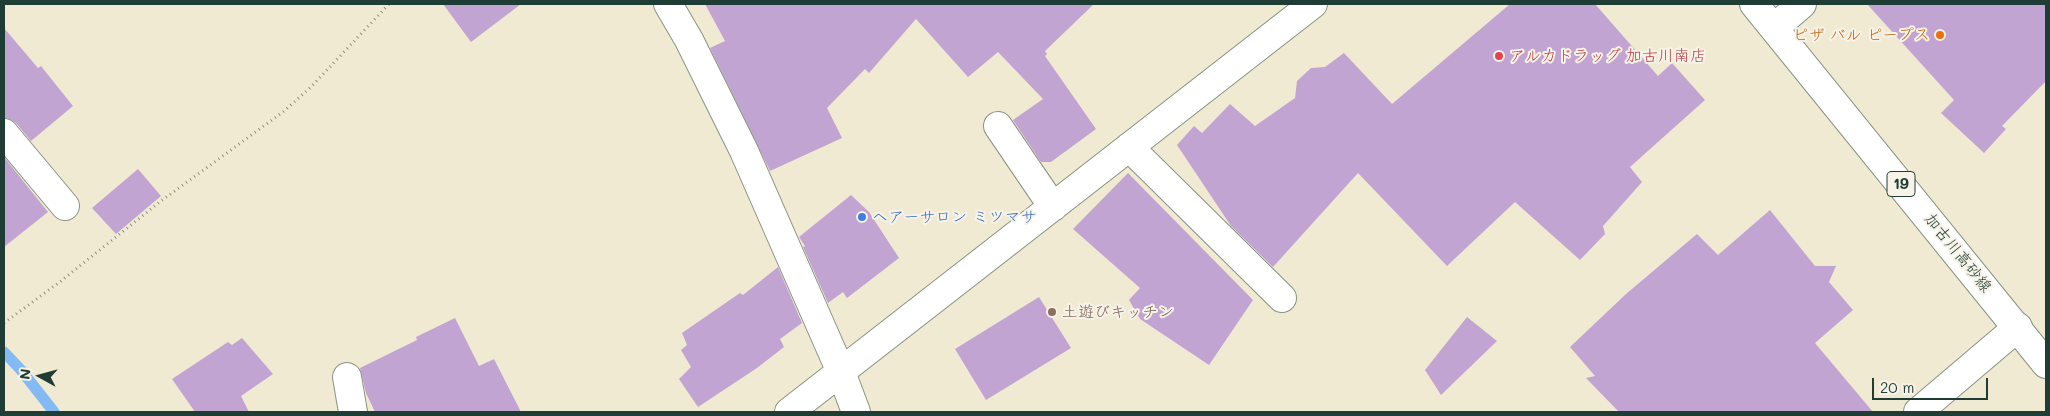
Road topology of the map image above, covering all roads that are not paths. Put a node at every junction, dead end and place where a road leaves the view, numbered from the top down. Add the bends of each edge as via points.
1 (668, 4) edge
2 (1312, 4) edge
3 (1754, 4) edge
4 (1802, 4) edge
5 (1774, 28) junction
6 (998, 126) dead end
7 (4, 133) edge
8 (1129, 147) junction
9 (65, 206) dead end
10 (1053, 207) junction
11 (1282, 298) dead end
12 (2018, 327) junction
13 (2046, 364) edge
14 (841, 372) junction
15 (347, 377) dead end
16 (353, 412) edge
17 (789, 412) edge
18 (856, 412) edge
19 (1918, 412) edge

1 - 14 street via 690,40 744,151
2 - 8 street
3 - 5 street, 加古川高砂線 / 19
4 - 5 street
5 - 12 street, 加古川高砂線 / 19
6 - 10 street
7 - 9 street
8 - 10 street
8 - 11 street
10 - 14 street
12 - 13 street, 加古川高砂線 / 19
12 - 19 street
14 - 17 street
14 - 18 street
15 - 16 street

